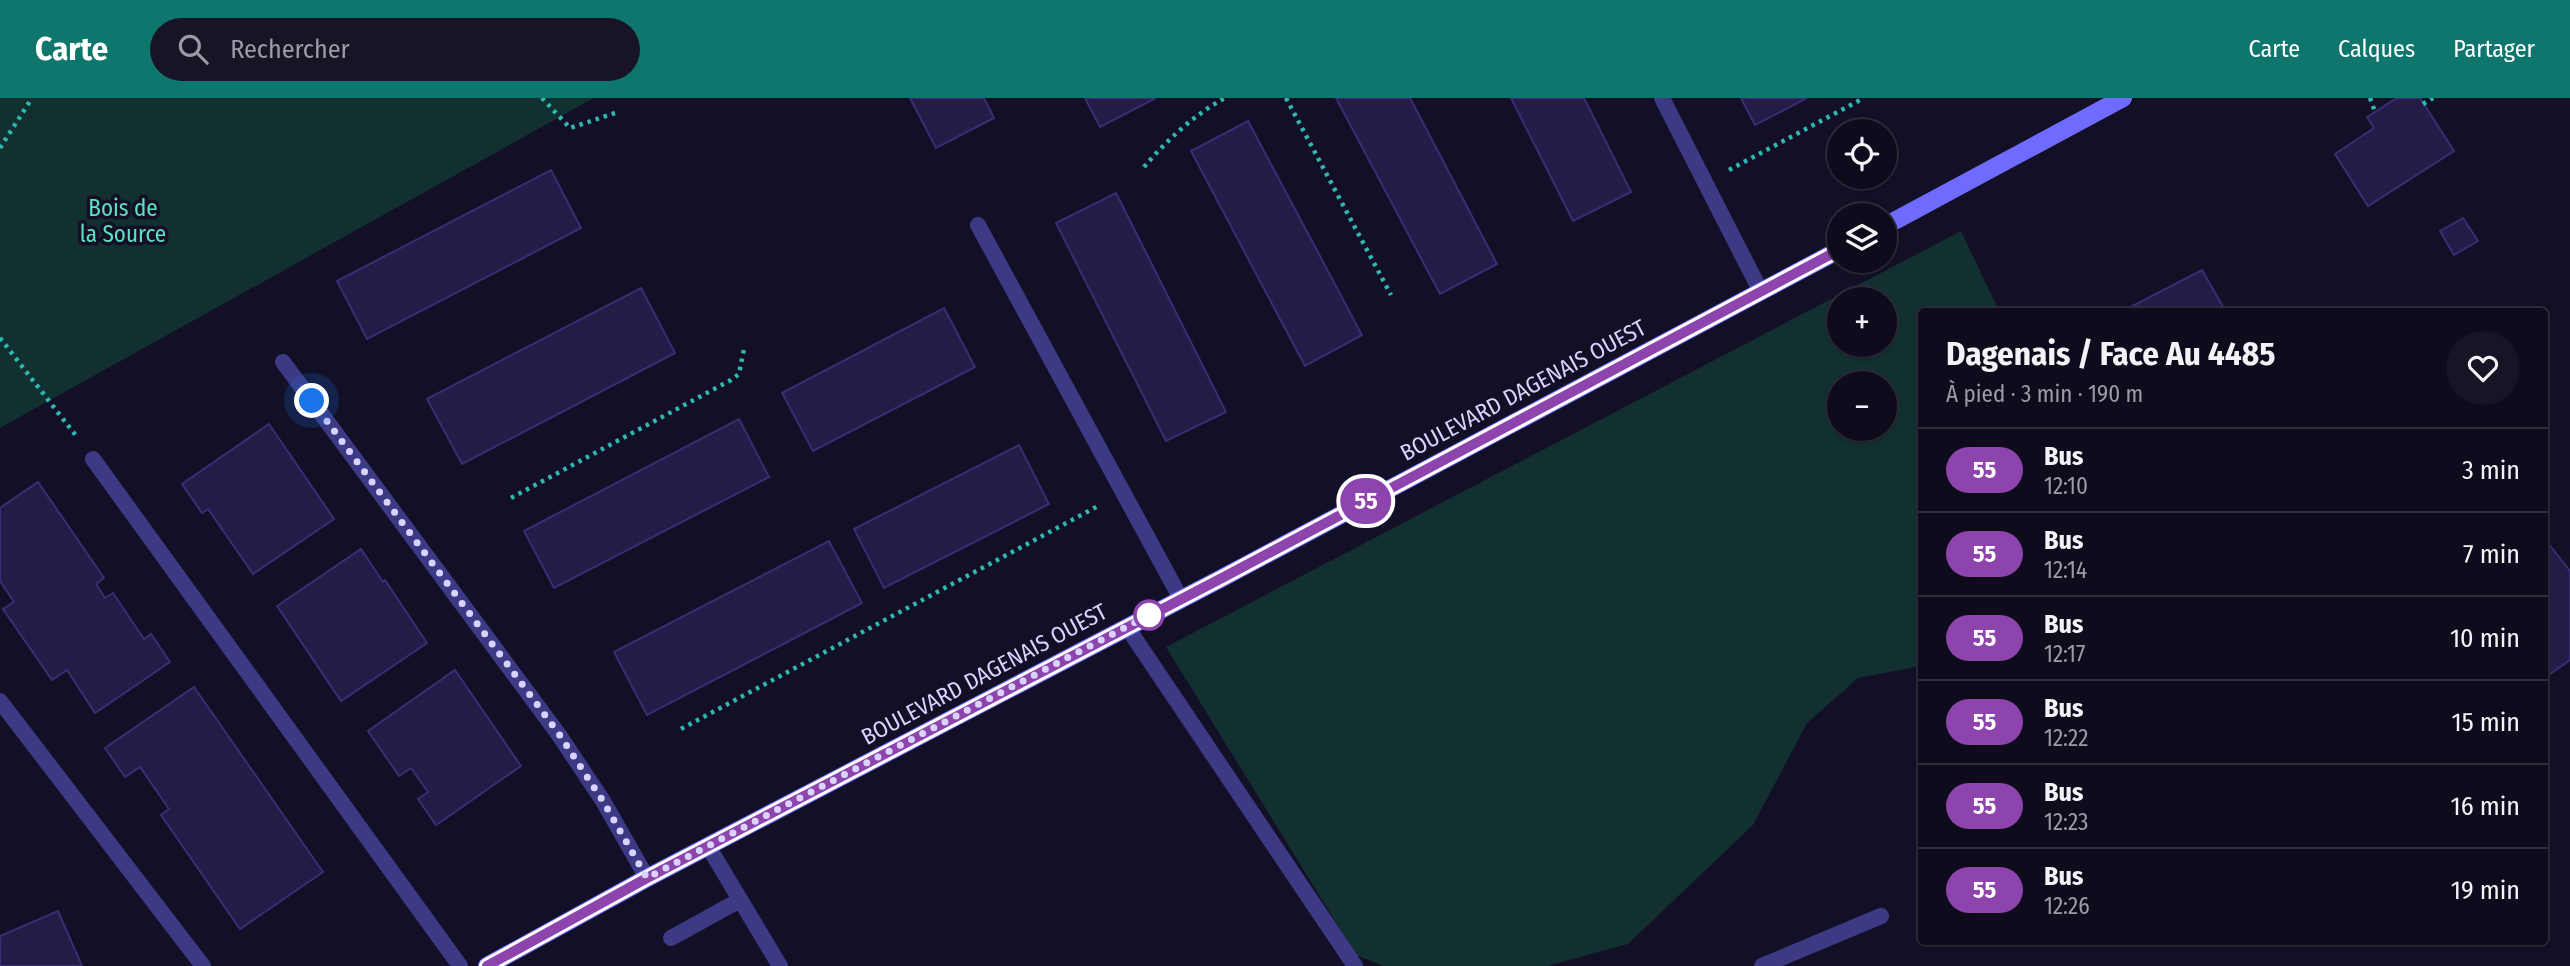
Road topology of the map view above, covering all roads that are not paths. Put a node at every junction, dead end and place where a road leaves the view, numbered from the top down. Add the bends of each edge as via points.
1 (1662, 98) edge
2 (2123, 98) edge
3 (1897, 220) edge
4 (978, 225) dead end
5 (1827, 256) edge
6 (1761, 292) junction
7 (282, 362) dead end
8 (93, 458) road end
9 (1181, 599) junction
10 (1126, 627) junction
11 (0, 701) edge
12 (708, 846) junction
13 (647, 878) junction
14 (740, 900) junction
15 (1881, 916) dead end
16 (671, 938) dead end
17 (204, 966) edge
18 (460, 966) edge
19 (487, 966) edge
20 (780, 966) edge
21 (1355, 966) edge
22 (1762, 966) edge

1 - 6 lane
2 - 3 main road
4 - 9 lane
5 - 6 main road, BOULEVARD DAGENAIS OUEST
6 - 9 main road, BOULEVARD DAGENAIS OUEST
7 - 13 lane via 559,734
8 - 18 lane
9 - 10 main road, BOULEVARD DAGENAIS OUEST
10 - 12 main road, BOULEVARD DAGENAIS OUEST
10 - 21 lane
11 - 17 lane
12 - 13 main road, BOULEVARD DAGENAIS OUEST
12 - 14 lane
13 - 19 main road, BOULEVARD DAGENAIS OUEST
14 - 16 lane
14 - 20 lane
15 - 22 lane

